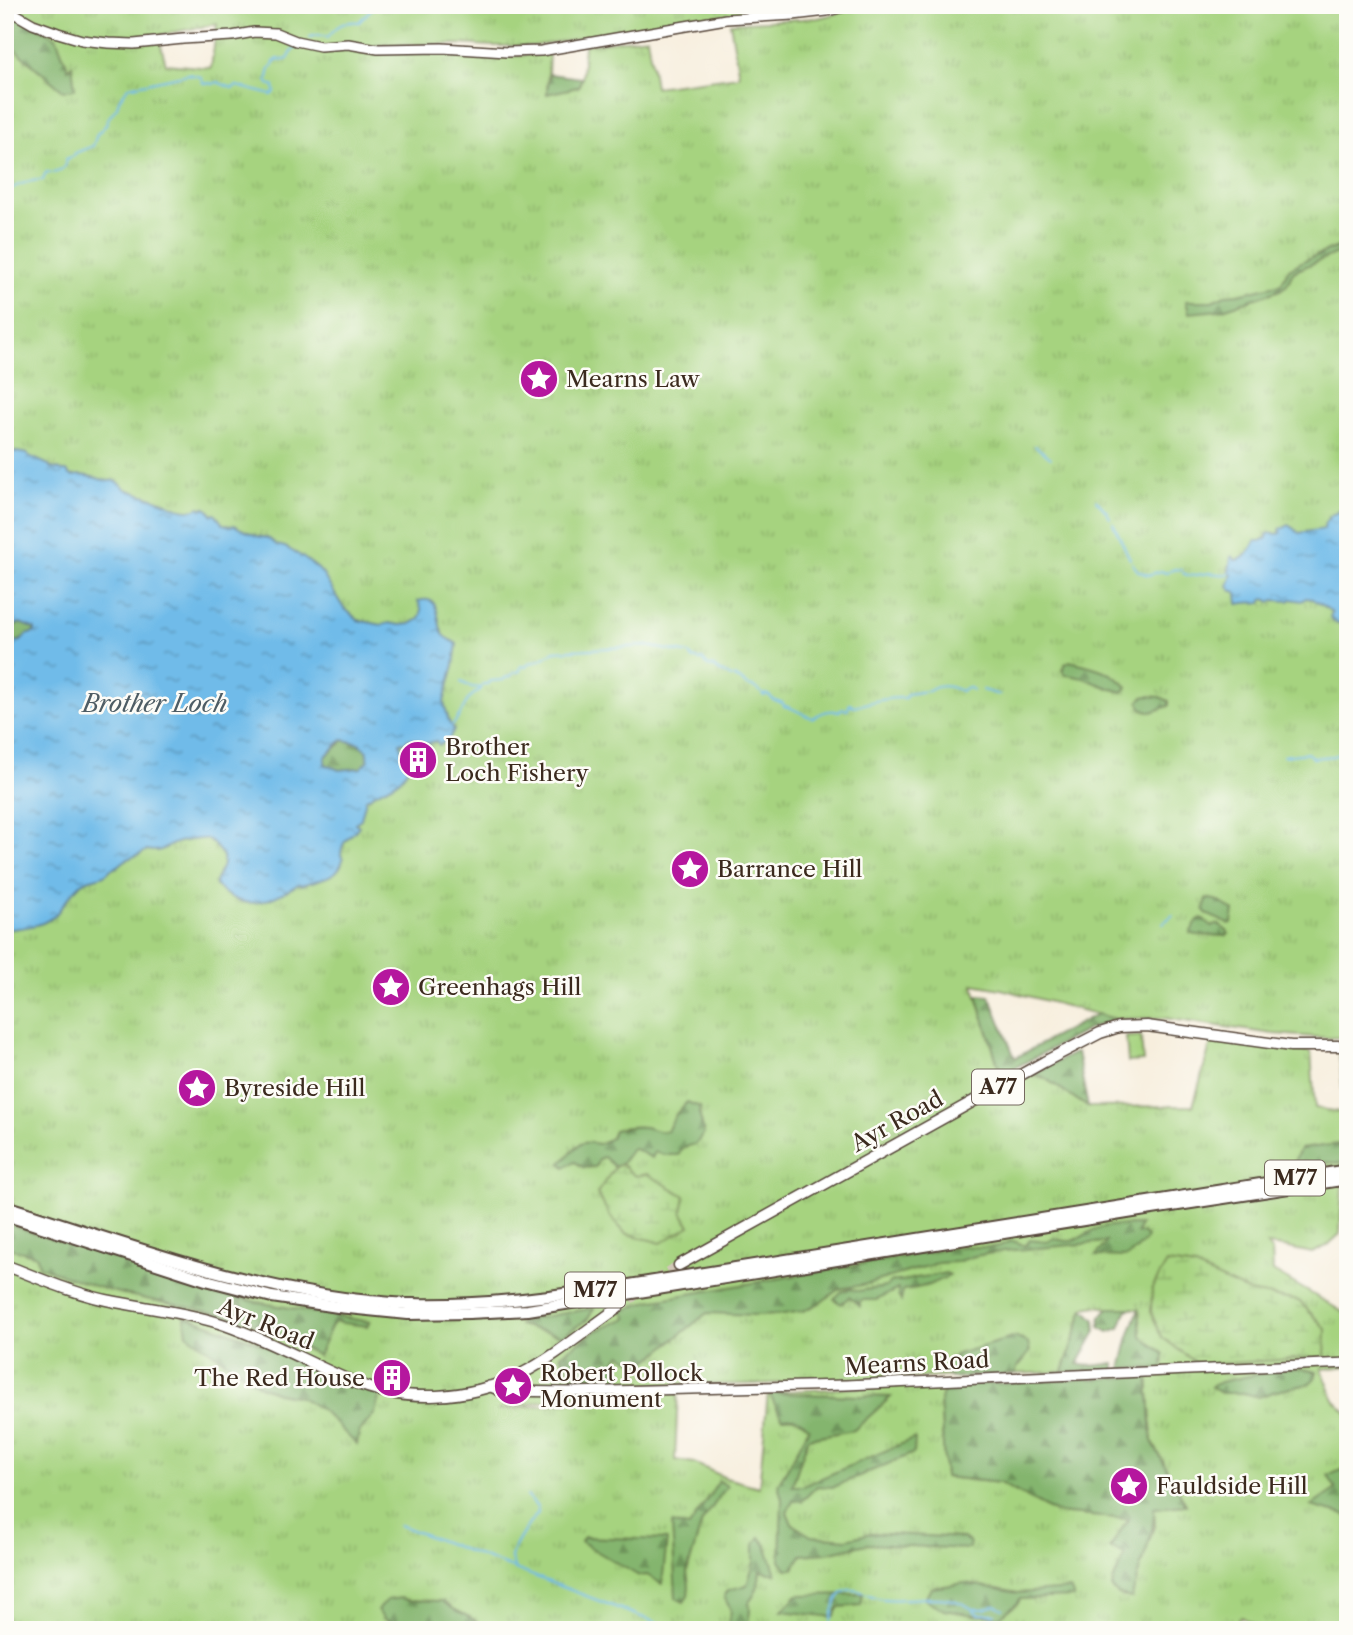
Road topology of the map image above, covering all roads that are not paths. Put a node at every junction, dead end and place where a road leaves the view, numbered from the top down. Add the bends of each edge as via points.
1 (852, 5) edge
2 (5, 8) edge
3 (1348, 1046) edge
4 (1348, 1170) edge
5 (1348, 1179) edge
6 (5, 1206) edge
7 (5, 1215) edge
8 (5, 1265) edge
9 (679, 1265) tunnel mouth
10 (618, 1308) tunnel mouth
11 (1348, 1363) edge
12 (489, 1386) junction

1 - 2 main road via 726,19 541,51 507,52 320,46 276,33 254,32 108,43 58,33
3 - 9 main road, Ayr Road / A77 via 1291,1046 1147,1026 1100,1032
4 - 6 highway, M77 via 623,1286 470,1304 337,1298 272,1286
5 - 7 highway, M77 via 528,1310 469,1313 408,1314 272,1297
8 - 12 main road, Ayr Road via 91,1296 226,1326 380,1391 443,1396
10 - 12 main road, Ayr Road via 541,1362
11 - 12 main road, Mearns Road via 846,1385 570,1392 500,1391

